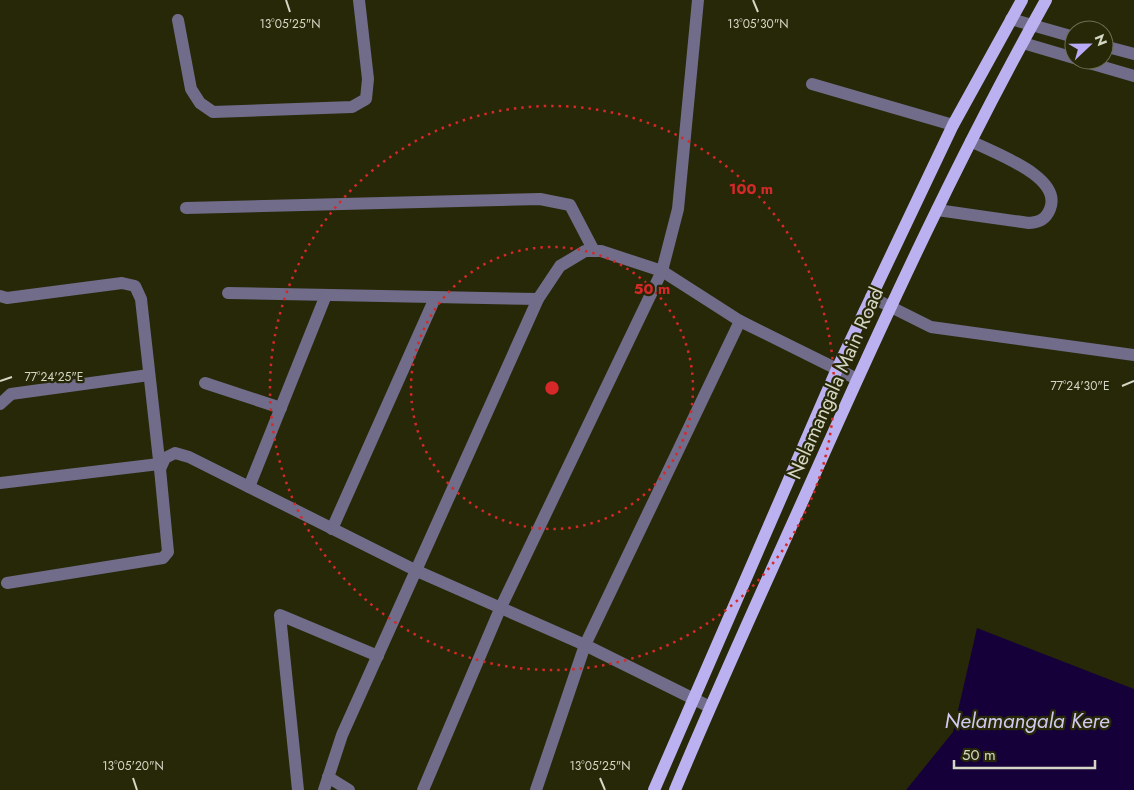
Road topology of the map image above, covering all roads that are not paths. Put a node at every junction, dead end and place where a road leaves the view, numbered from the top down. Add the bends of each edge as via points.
1 (358, 0) edge
2 (698, 0) edge
3 (1022, 0) edge
4 (1046, 0) edge
5 (1011, 19) junction
6 (178, 20) dead end
7 (1032, 26) junction
8 (1064, 34) edge
9 (1023, 43) junction
10 (1114, 49) edge
11 (1134, 54) edge
12 (1064, 55) edge
13 (1113, 70) edge
14 (1134, 76) edge
15 (812, 84) dead end
16 (953, 125) junction
17 (970, 141) junction
18 (186, 208) dead end
19 (937, 210) junction
20 (594, 251) junction
21 (662, 270) junction
22 (228, 293) dead end
23 (326, 295) junction
24 (0, 296) edge
25 (871, 297) junction
26 (435, 298) junction
27 (538, 299) junction
28 (890, 307) junction
29 (740, 321) junction
30 (1134, 355) edge
31 (837, 369) junction
32 (149, 375) junction
33 (857, 379) junction
34 (206, 383) dead end
35 (0, 404) edge
36 (281, 408) junction
37 (159, 466) junction
38 (0, 483) edge
39 (250, 488) junction
40 (332, 529) junction
41 (416, 571) junction
42 (8, 583) dead end
43 (500, 609) junction
44 (585, 645) junction
45 (378, 656) junction
46 (693, 698) junction
47 (710, 707) junction
48 (328, 777) junction
49 (298, 790) edge
50 (324, 790) edge
51 (349, 790) edge
52 (422, 790) edge
53 (536, 790) edge
54 (654, 790) edge
55 (675, 790) edge

1 - 6 street via 368,79 366,99 352,107 213,112 200,103 191,89
2 - 21 street via 678,209
3 - 5 main road
4 - 7 main road, Nelamangala Main Road
5 - 7 street
5 - 16 main road
7 - 8 street
7 - 9 main road, Nelamangala Main Road
9 - 12 street
9 - 17 main road, Nelamangala Main Road
10 - 11 street
13 - 14 street
15 - 16 street
16 - 25 main road
17 - 19 main road, Nelamangala Main Road
17 - 19 street via 1043,180 1052,198 1047,215 1030,223
18 - 20 street via 540,199 570,205
19 - 28 main road, Nelamangala Main Road
20 - 21 street
20 - 27 street via 585,251 560,266
21 - 29 street
21 - 43 street
22 - 23 street
23 - 26 street
23 - 36 street
24 - 32 street via 7,298 122,283 136,286 141,299
25 - 28 street
25 - 31 main road
26 - 27 street
26 - 40 street
27 - 41 street
28 - 30 street via 931,327
28 - 33 main road, Nelamangala Main Road
29 - 31 street
29 - 44 street
31 - 33 street
31 - 46 main road
32 - 35 street via 11,394
32 - 37 street
33 - 47 main road, Nelamangala Main Road
34 - 36 street
36 - 39 street
37 - 38 street
37 - 39 street via 164,458 175,453
37 - 42 street via 168,552 164,558
39 - 40 street
40 - 41 street
41 - 43 street
41 - 45 street
43 - 44 street
43 - 52 street
44 - 46 street
44 - 53 street
45 - 48 street via 342,735
45 - 49 street via 280,615
46 - 47 street
46 - 54 main road
47 - 55 main road, Nelamangala Main Road
48 - 50 street
48 - 51 street

